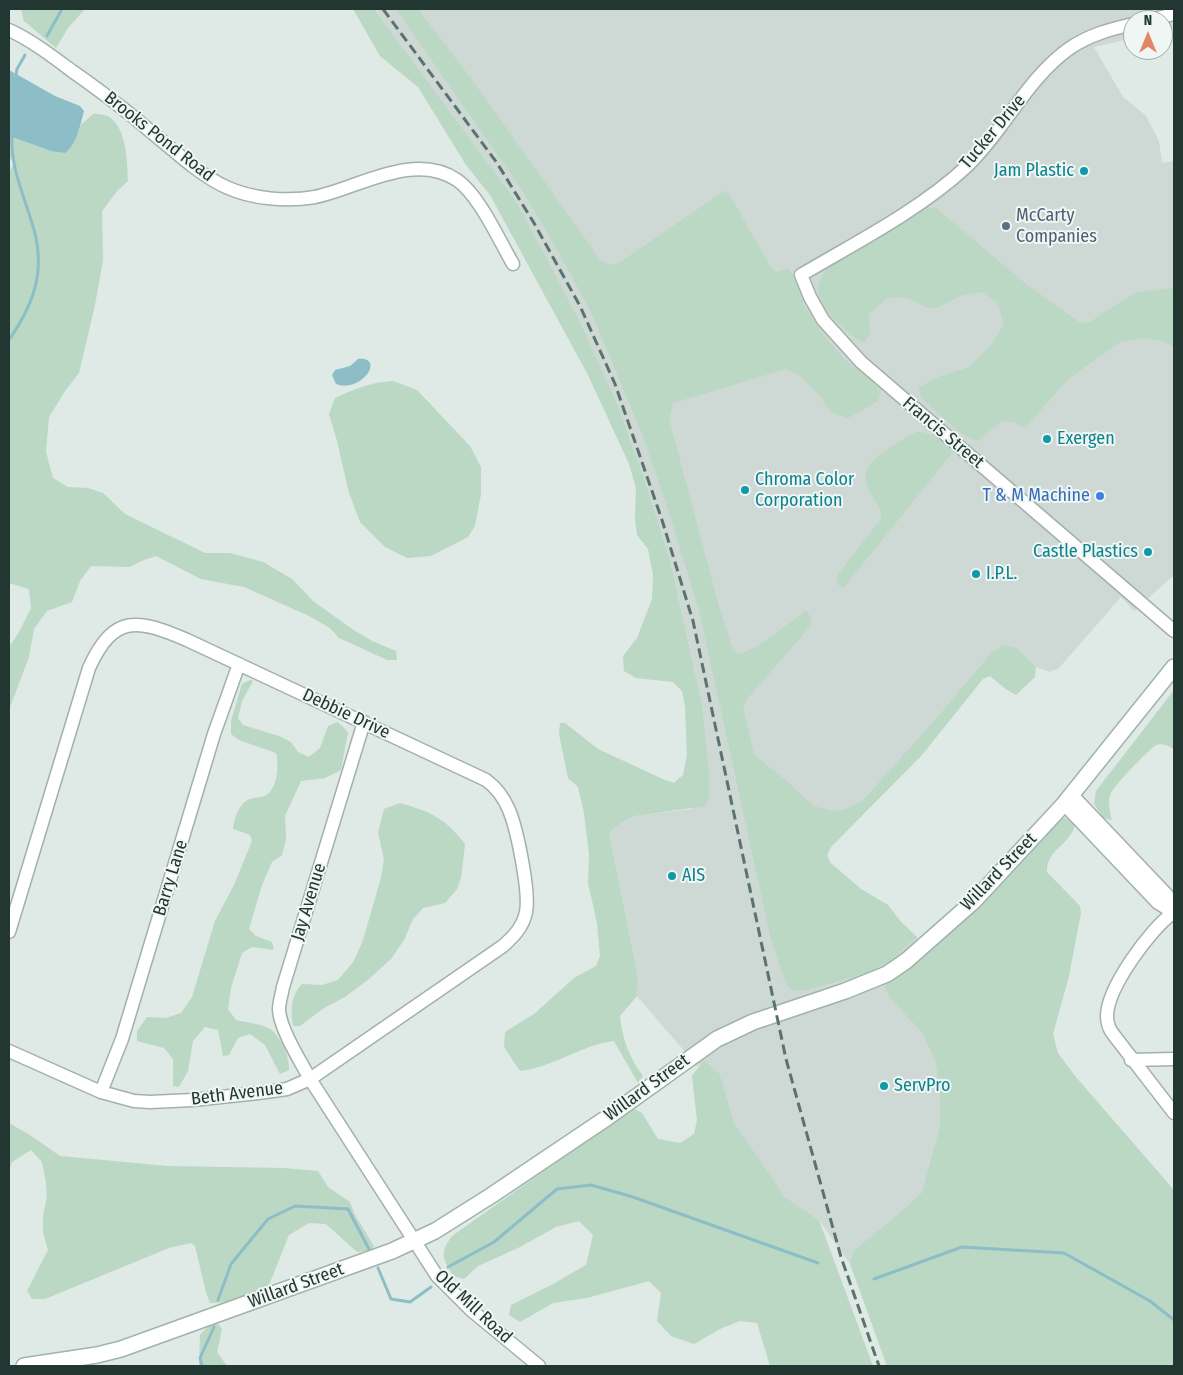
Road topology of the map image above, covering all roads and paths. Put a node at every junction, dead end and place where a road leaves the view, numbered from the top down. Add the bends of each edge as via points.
1 (1123, 26) edge
2 (9, 30) edge
3 (513, 264) dead end
4 (801, 275) joint
5 (1174, 631) edge
6 (239, 664) junction
7 (1174, 667) edge
8 (364, 722) junction
9 (1068, 799) junction
10 (1174, 913) edge
11 (9, 932) edge
12 (9, 1052) edge
13 (1174, 1059) edge
14 (1131, 1060) junction
15 (310, 1079) junction
16 (101, 1092) junction
17 (1174, 1114) edge
18 (415, 1241) junction
19 (24, 1366) edge
20 (540, 1366) edge

1 - 4 street, Tucker Drive via 1089,37 1052,63 965,168 910,210
2 - 3 street, Brooks Pond Road via 48,53 122,106 206,176 233,190 291,200 316,197 408,170 442,173 457,180 468,191
4 - 5 street, Francis Street via 823,320 861,362
6 - 8 street, Debbie Drive
6 - 11 street, Debbie Drive via 148,625 128,625 106,638 90,668
6 - 16 street, Barry Lane via 214,734 122,1040
7 - 9 street, Willard Street
8 - 15 street, Jay Avenue via 279,1003 280,1017
8 - 15 street, Debbie Drive via 470,771 494,786 513,820 526,881 527,906 518,930 503,946
9 - 10 street via 1158,903
9 - 18 street, Willard Street via 974,901 887,974 752,1022 717,1039 505,1186 435,1232
10 - 14 street via 1164,920 1126,967 1108,1006 1110,1031
12 - 16 street, Beth Avenue
13 - 14 street
14 - 17 street
15 - 16 street, Beth Avenue via 287,1089 193,1100 134,1101
15 - 18 street
18 - 19 street, Willard Street via 121,1350
18 - 20 street, Old Mill Road via 444,1283

